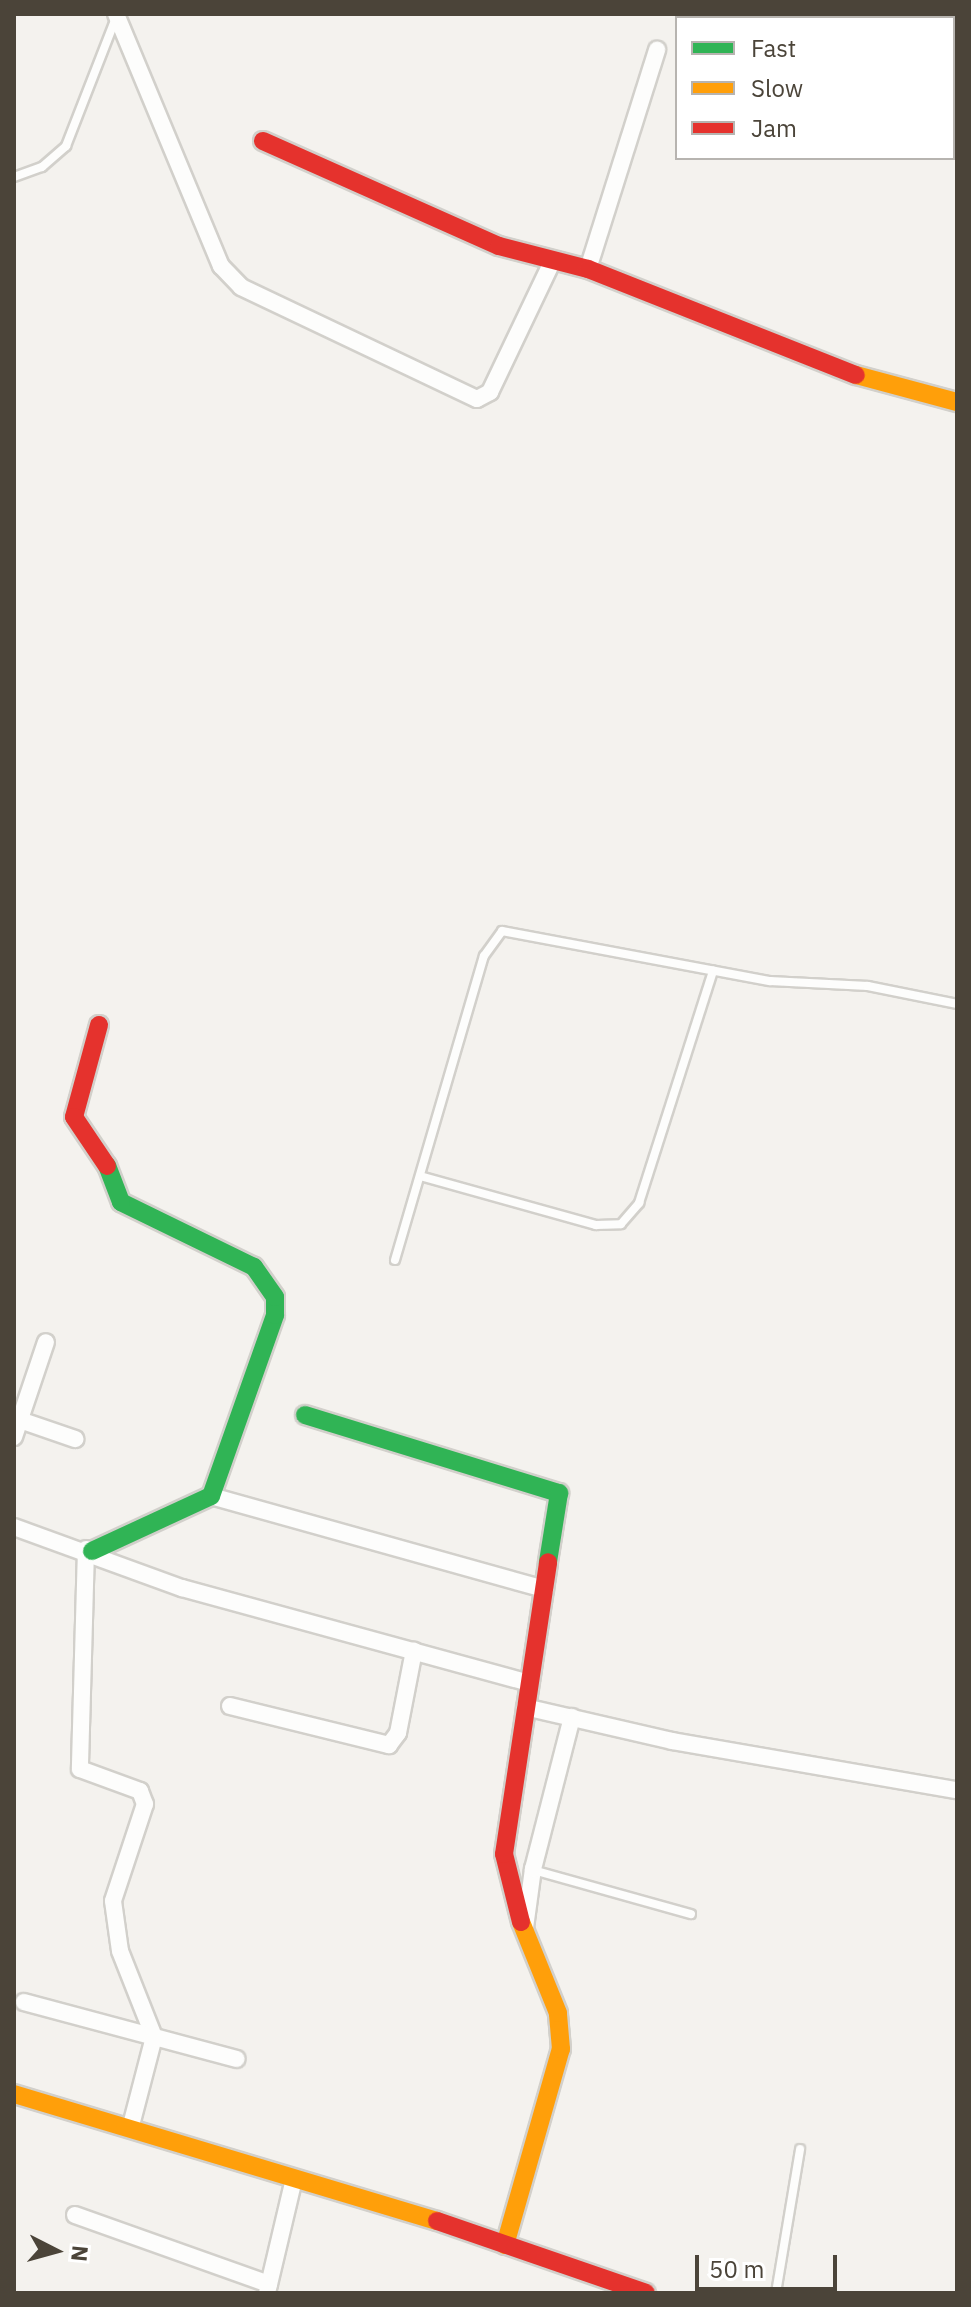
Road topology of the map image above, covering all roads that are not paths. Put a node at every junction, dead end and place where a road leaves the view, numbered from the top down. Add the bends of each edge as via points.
1 (116, 15) edge
2 (657, 50) dead end
3 (263, 141) dead end
4 (14, 177) edge
5 (553, 260) junction
6 (588, 269) junction
7 (957, 402) edge
8 (713, 971) junction
9 (957, 1004) edge
10 (99, 1025) dead end
11 (420, 1176) junction
12 (395, 1260) dead end
13 (46, 1342) dead end
14 (305, 1415) dead end
15 (17, 1418) edge
16 (14, 1437) edge
17 (75, 1439) dead end
18 (211, 1496) junction
19 (14, 1527) edge
20 (89, 1550) junction
21 (545, 1589) junction
22 (414, 1651) junction
23 (529, 1683) junction
24 (230, 1706) dead end
25 (525, 1707) junction
26 (572, 1717) junction
27 (957, 1790) edge
28 (533, 1869) junction
29 (691, 1914) dead end
30 (525, 1928) junction
31 (24, 2002) dead end
32 (154, 2037) junction
33 (236, 2059) dead end
34 (14, 2094) edge
35 (130, 2129) junction
36 (800, 2149) dead end
37 (294, 2179) junction
38 (75, 2215) dead end
39 (505, 2245) junction
40 (268, 2289) edge
41 (646, 2293) edge
42 (776, 2293) edge

1 - 4 lane via 66,146 42,167
1 - 5 street via 221,266 241,287 477,399 490,392
2 - 6 street
3 - 5 street via 499,246
5 - 6 street
6 - 7 street via 784,352
8 - 9 lane via 868,986
8 - 11 lane via 521,930 496,935
8 - 11 lane via 639,1203 621,1224 596,1225
10 - 18 street via 74,1117 105,1161 121,1202 254,1267 275,1297 270,1337
11 - 12 lane
13 - 15 street
14 - 21 street via 554,1486 559,1498
15 - 16 street
15 - 17 street
18 - 20 street
18 - 21 street
19 - 20 street
20 - 22 street via 182,1588
20 - 32 street via 80,1769 143,1797 113,1916
21 - 23 street
22 - 23 street
22 - 24 street via 398,1733 389,1745
23 - 25 street
25 - 26 street
25 - 30 street via 504,1854
26 - 27 street
26 - 28 street
28 - 29 lane
28 - 30 street
30 - 39 street via 558,2013 561,2049
31 - 32 street
32 - 33 street
32 - 35 street
34 - 35 street
35 - 37 street
36 - 42 lane
37 - 39 street
37 - 40 street
38 - 40 street
39 - 41 street

